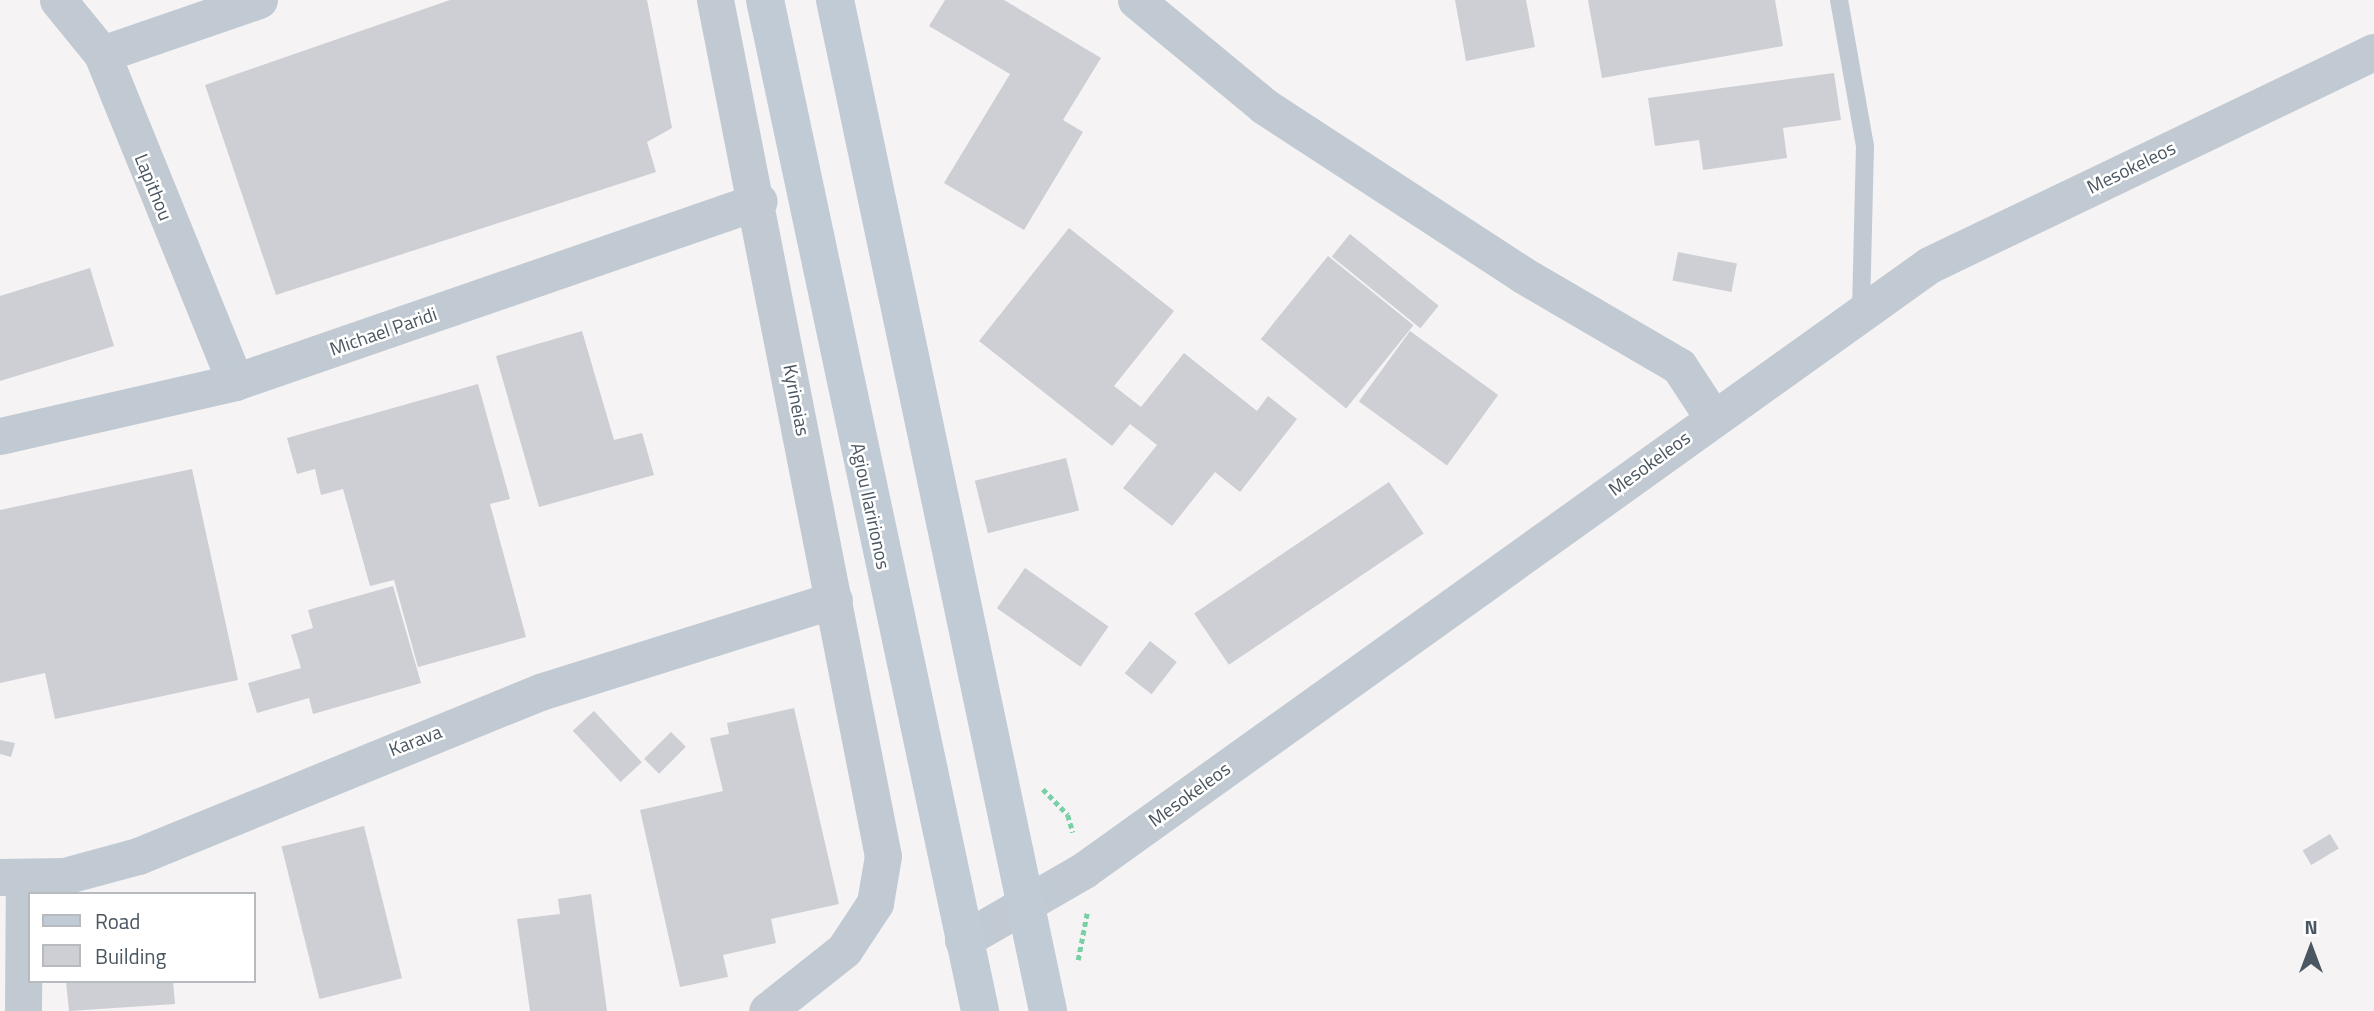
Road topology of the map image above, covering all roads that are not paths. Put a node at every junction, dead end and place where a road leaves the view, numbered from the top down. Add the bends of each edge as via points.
1 (58, 0) edge
2 (259, 0) edge
3 (715, 0) edge
4 (765, 0) edge
5 (835, 0) edge
6 (1136, 0) edge
7 (1839, 0) edge
8 (2374, 52) edge
9 (102, 54) junction
10 (760, 201) junction
11 (1861, 313) junction
12 (235, 383) junction
13 (1713, 418) junction
14 (0, 436) edge
15 (834, 600) junction
16 (12, 878) edge
17 (1024, 903) junction
18 (963, 940) junction
19 (23, 1011) edge
20 (767, 1011) edge
21 (979, 1011) edge
22 (1048, 1011) edge

1 - 9 street, Lapithou
2 - 9 street
3 - 10 street, Kyrineias
4 - 18 main road, Agiou Ilaririonos
5 - 17 main road
6 - 13 street via 1264,106 1523,275 1679,366
7 - 11 lane via 1866,146
8 - 11 street, Mesokeleos via 1929,265
9 - 12 street, Lapithou
10 - 12 street, Michael Paridi
10 - 15 street, Kyrineias
11 - 13 street, Mesokeleos
12 - 14 street, Michael Paridi
13 - 17 street, Mesokeleos via 1084,870
15 - 16 street, Karava via 540,692 138,856
15 - 20 street, Kyrineias via 876,800 883,856 875,903 818,976
16 - 19 street
17 - 18 street, Mesokeleos
17 - 22 main road
18 - 21 main road, Agiou Ilaririonos

